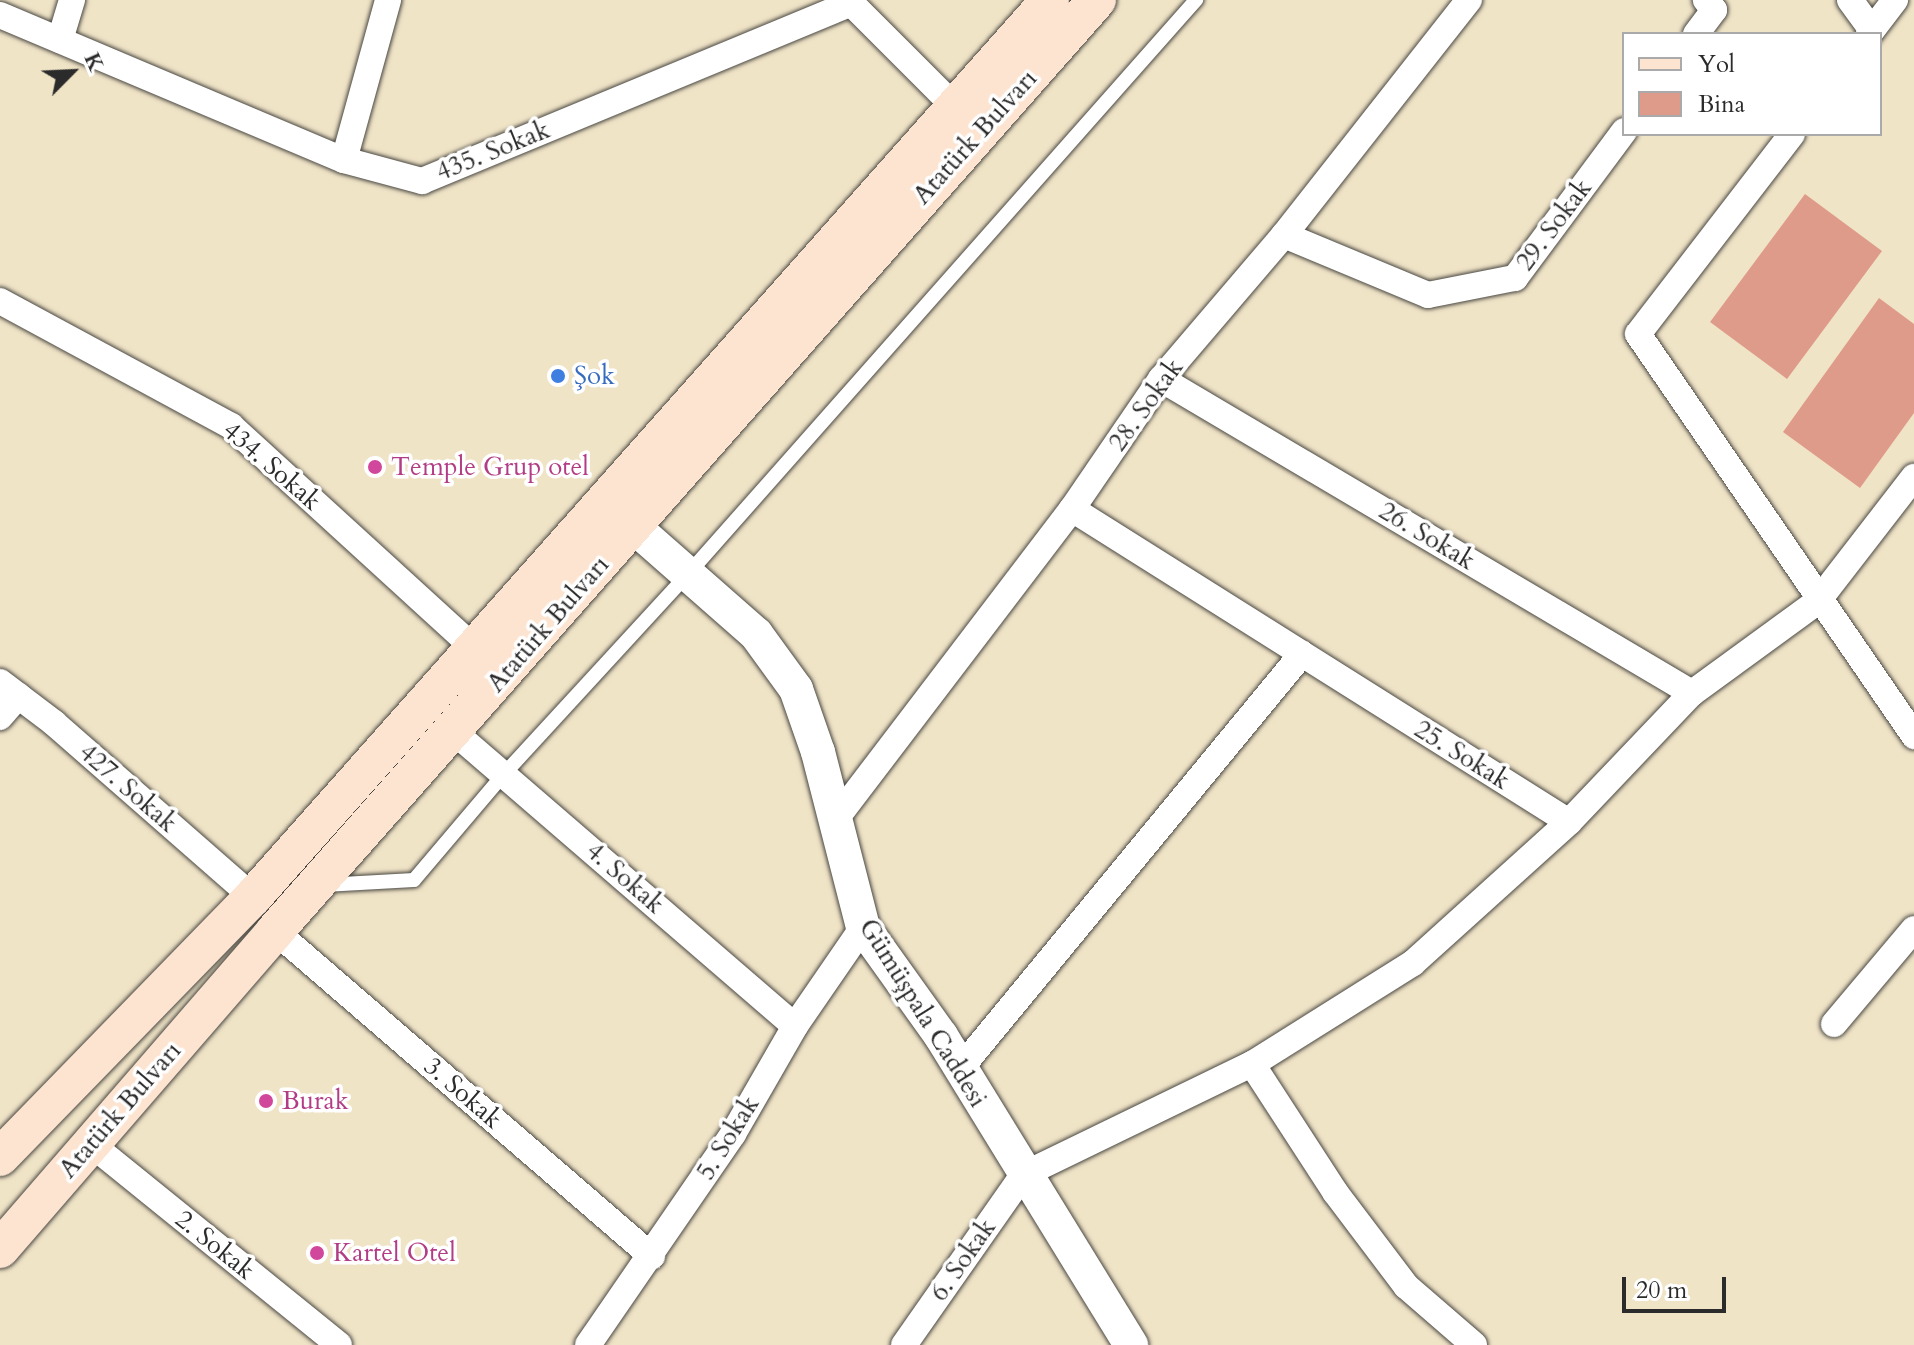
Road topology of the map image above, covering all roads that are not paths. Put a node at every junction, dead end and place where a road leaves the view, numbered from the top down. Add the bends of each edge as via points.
1 (72, 0) edge
2 (388, 0) edge
3 (1050, 0) edge
4 (1097, 0) edge
5 (1196, 0) edge
6 (1469, 0) edge
7 (1706, 0) edge
8 (1850, 0) edge
9 (1895, 0) edge
10 (849, 2) edge
11 (0, 15) edge
12 (1698, 32) edge
13 (1871, 32) edge
14 (60, 40) junction
15 (955, 107) junction
16 (1622, 134) edge
17 (1790, 136) edge
18 (344, 160) junction
19 (1284, 235) junction
20 (5, 313) edge
21 (1161, 379) junction
22 (1914, 477) edge
23 (1072, 509) junction
24 (633, 526) junction
25 (688, 574) junction
26 (1818, 601) junction
27 (474, 648) junction
28 (1302, 654) junction
29 (9, 689) edge
30 (1692, 693) junction
31 (0, 717) edge
32 (454, 732) junction
33 (1914, 736) edge
34 (504, 774) junction
35 (835, 820) junction
36 (1569, 822) junction
37 (317, 885) junction
38 (253, 897) junction
39 (863, 927) junction
40 (1914, 929) edge
41 (275, 931) junction
42 (1834, 1024) dead end
43 (795, 1026) junction
44 (1252, 1064) junction
45 (960, 1069) junction
46 (91, 1144) junction
47 (0, 1157) edge
48 (1023, 1175) junction
49 (0, 1249) edge
50 (652, 1256) junction
51 (339, 1345) edge
52 (588, 1345) edge
53 (904, 1345) edge
54 (1131, 1345) edge
55 (1474, 1345) edge

1 - 14 street
2 - 18 street
3 - 15 main road, Atatürk Bulvarı
4 - 24 main road, Atatürk Bulvarı
5 - 25 lane
6 - 19 street, 28. Sokak
7 - 12 street via 1714,10
8 - 13 street
9 - 13 street
10 - 15 street
10 - 18 street, 435. Sokak via 422,181
11 - 14 street, 435. Sokak
14 - 18 street, 435. Sokak
15 - 27 main road, Atatürk Bulvarı
16 - 19 street, 29. Sokak via 1515,278 1428,295
17 - 26 street via 1638,334
19 - 21 street, 28. Sokak
20 - 27 street, 434. Sokak via 231,426
21 - 23 street, 28. Sokak
21 - 30 street, 26. Sokak
22 - 26 street
23 - 28 street, 25. Sokak
23 - 35 street, 28. Sokak
24 - 25 street, Gümüşpala Caddesi
24 - 32 main road, Atatürk Bulvarı
25 - 34 lane
25 - 35 street, Gümüşpala Caddesi via 756,634 796,689
26 - 30 street
26 - 33 street
27 - 38 main road, Atatürk Bulvarı
28 - 36 street, 25. Sokak
28 - 45 street
29 - 31 street
29 - 38 street, 427. Sokak
30 - 36 street
32 - 34 street, 4. Sokak
32 - 37 main road, Atatürk Bulvarı
34 - 37 lane via 414,880
34 - 43 street, 4. Sokak
35 - 39 street, Gümüşpala Caddesi
36 - 44 street via 1413,963
37 - 41 main road, Atatürk Bulvarı
38 - 47 main road, Atatürk Bulvarı
39 - 43 street, 5. Sokak
39 - 45 street, Gümüşpala Caddesi
40 - 42 street
41 - 46 main road, Atatürk Bulvarı
41 - 50 street, 3. Sokak
43 - 50 street, 5. Sokak via 733,1134
44 - 48 street
44 - 55 street via 1335,1192 1406,1286
45 - 48 street, Gümüşpala Caddesi
46 - 49 main road, Atatürk Bulvarı
46 - 51 street, 2. Sokak
48 - 53 street, 6. Sokak
48 - 54 street, Gümüşpala Caddesi
50 - 52 street, 5. Sokak

